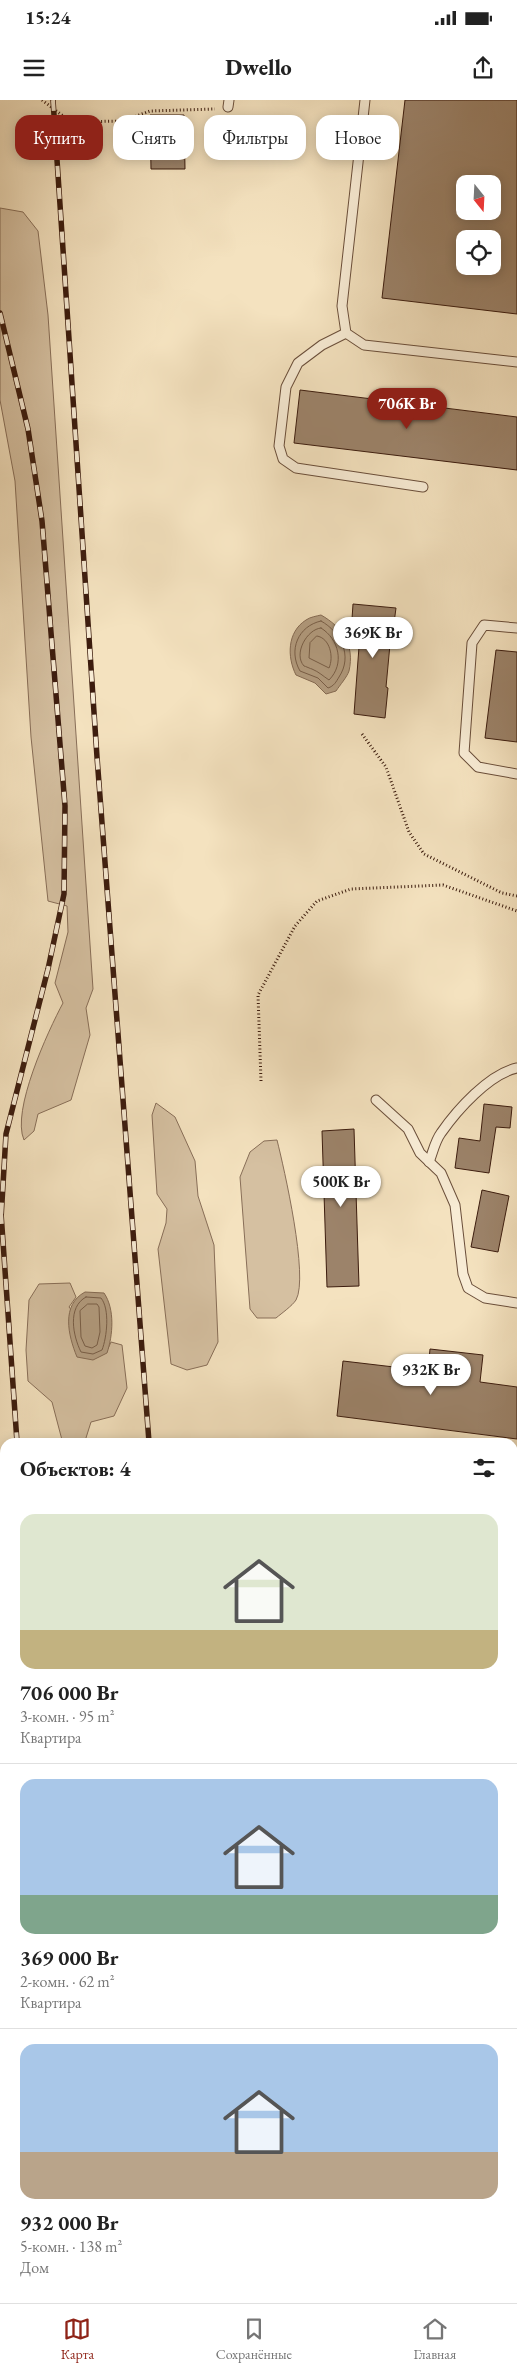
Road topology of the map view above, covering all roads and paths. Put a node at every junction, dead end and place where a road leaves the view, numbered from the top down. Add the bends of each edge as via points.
1 (42, 100) edge
2 (365, 100) edge
3 (201, 110) dead end
4 (346, 334) junction
5 (517, 362) edge
6 (423, 487) dead end
7 (517, 628) edge
8 (362, 734) dead end
9 (517, 774) edge
10 (517, 896) edge
11 (517, 911) edge
12 (517, 1068) edge
13 (261, 1081) dead end
14 (376, 1100) dead end
15 (429, 1162) junction
16 (517, 1303) edge

1 - 3 path via 71,122 123,121 150,111
2 - 4 lane via 342,306
4 - 5 lane via 364,345
4 - 6 lane via 322,345 298,363 286,387 279,446 283,459 296,468
7 - 9 lane via 484,625 472,643 464,753 478,767
8 - 10 path via 386,767 409,832 424,854 502,893
11 - 13 path via 443,885 351,889 317,901 295,926 258,995
12 - 15 lane via 507,1070 472,1096 440,1134
14 - 15 lane via 408,1129 420,1153
15 - 16 lane via 441,1173 455,1205 463,1274 468,1288 485,1298

